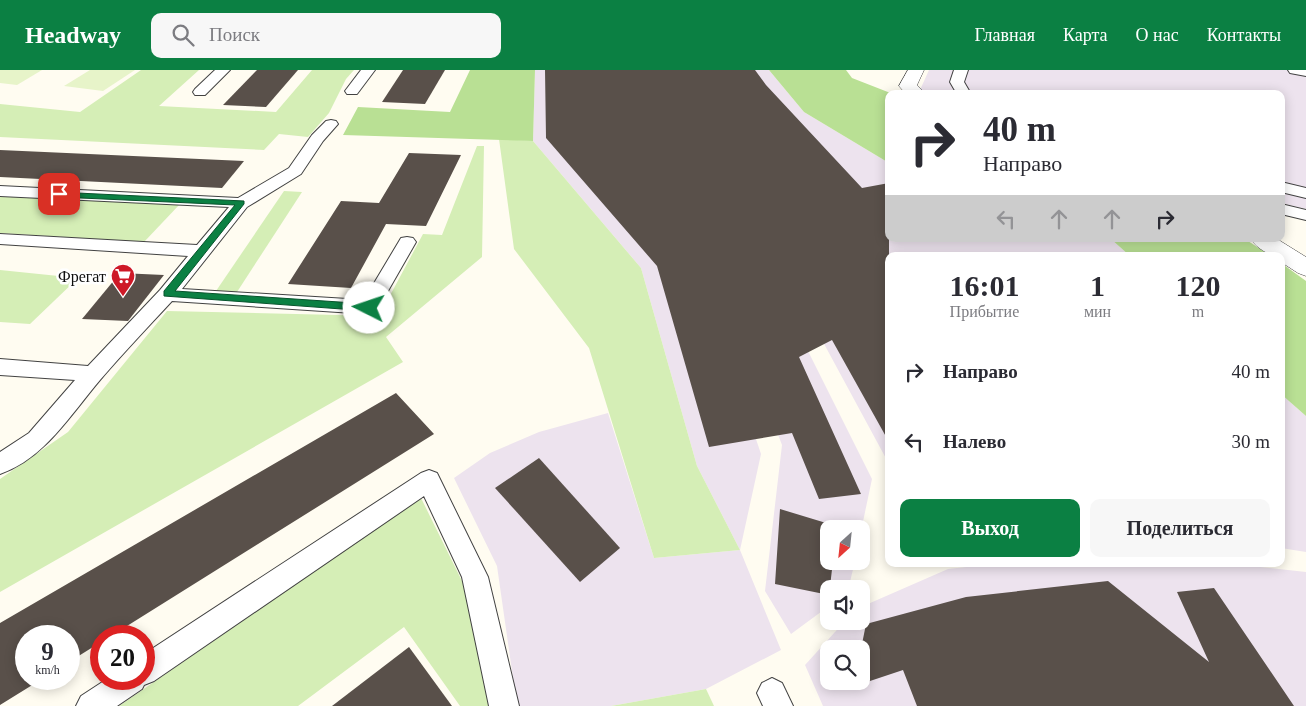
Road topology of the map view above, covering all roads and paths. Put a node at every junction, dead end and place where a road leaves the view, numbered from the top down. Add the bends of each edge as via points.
1 (223, 70) edge
2 (368, 70) edge
3 (916, 70) edge
4 (961, 70) edge
5 (1296, 70) edge
6 (1306, 72) edge
7 (912, 90) edge
8 (962, 90) edge
9 (352, 91) dead end
10 (200, 92) dead end
11 (331, 124) dead end
12 (1285, 188) edge
13 (0, 191) edge
14 (1306, 193) edge
15 (241, 203) junction
16 (1285, 210) edge
17 (1306, 215) edge
18 (0, 239) edge
19 (407, 242) dead end
20 (1267, 242) edge
21 (202, 251) junction
22 (1282, 252) edge
23 (1285, 254) edge
24 (1306, 268) edge
25 (167, 294) junction
26 (0, 367) edge
27 (93, 374) junction
28 (0, 464) edge
29 (155, 664) edge
30 (115, 690) edge
31 (91, 706) edge
32 (504, 706) edge

1 - 10 lane
2 - 9 lane
3 - 7 street via 908,86
4 - 8 lane via 957,82
5 - 6 lane
11 - 15 lane via 317,138 295,171
12 - 14 lane
13 - 15 lane
15 - 21 lane
16 - 17 lane
18 - 21 lane
19 - 25 lane via 369,308
20 - 22 street
21 - 25 lane
23 - 24 street
25 - 27 lane
26 - 27 lane
27 - 28 lane via 37,439
29 - 32 lane via 429,480 475,577
30 - 31 lane

